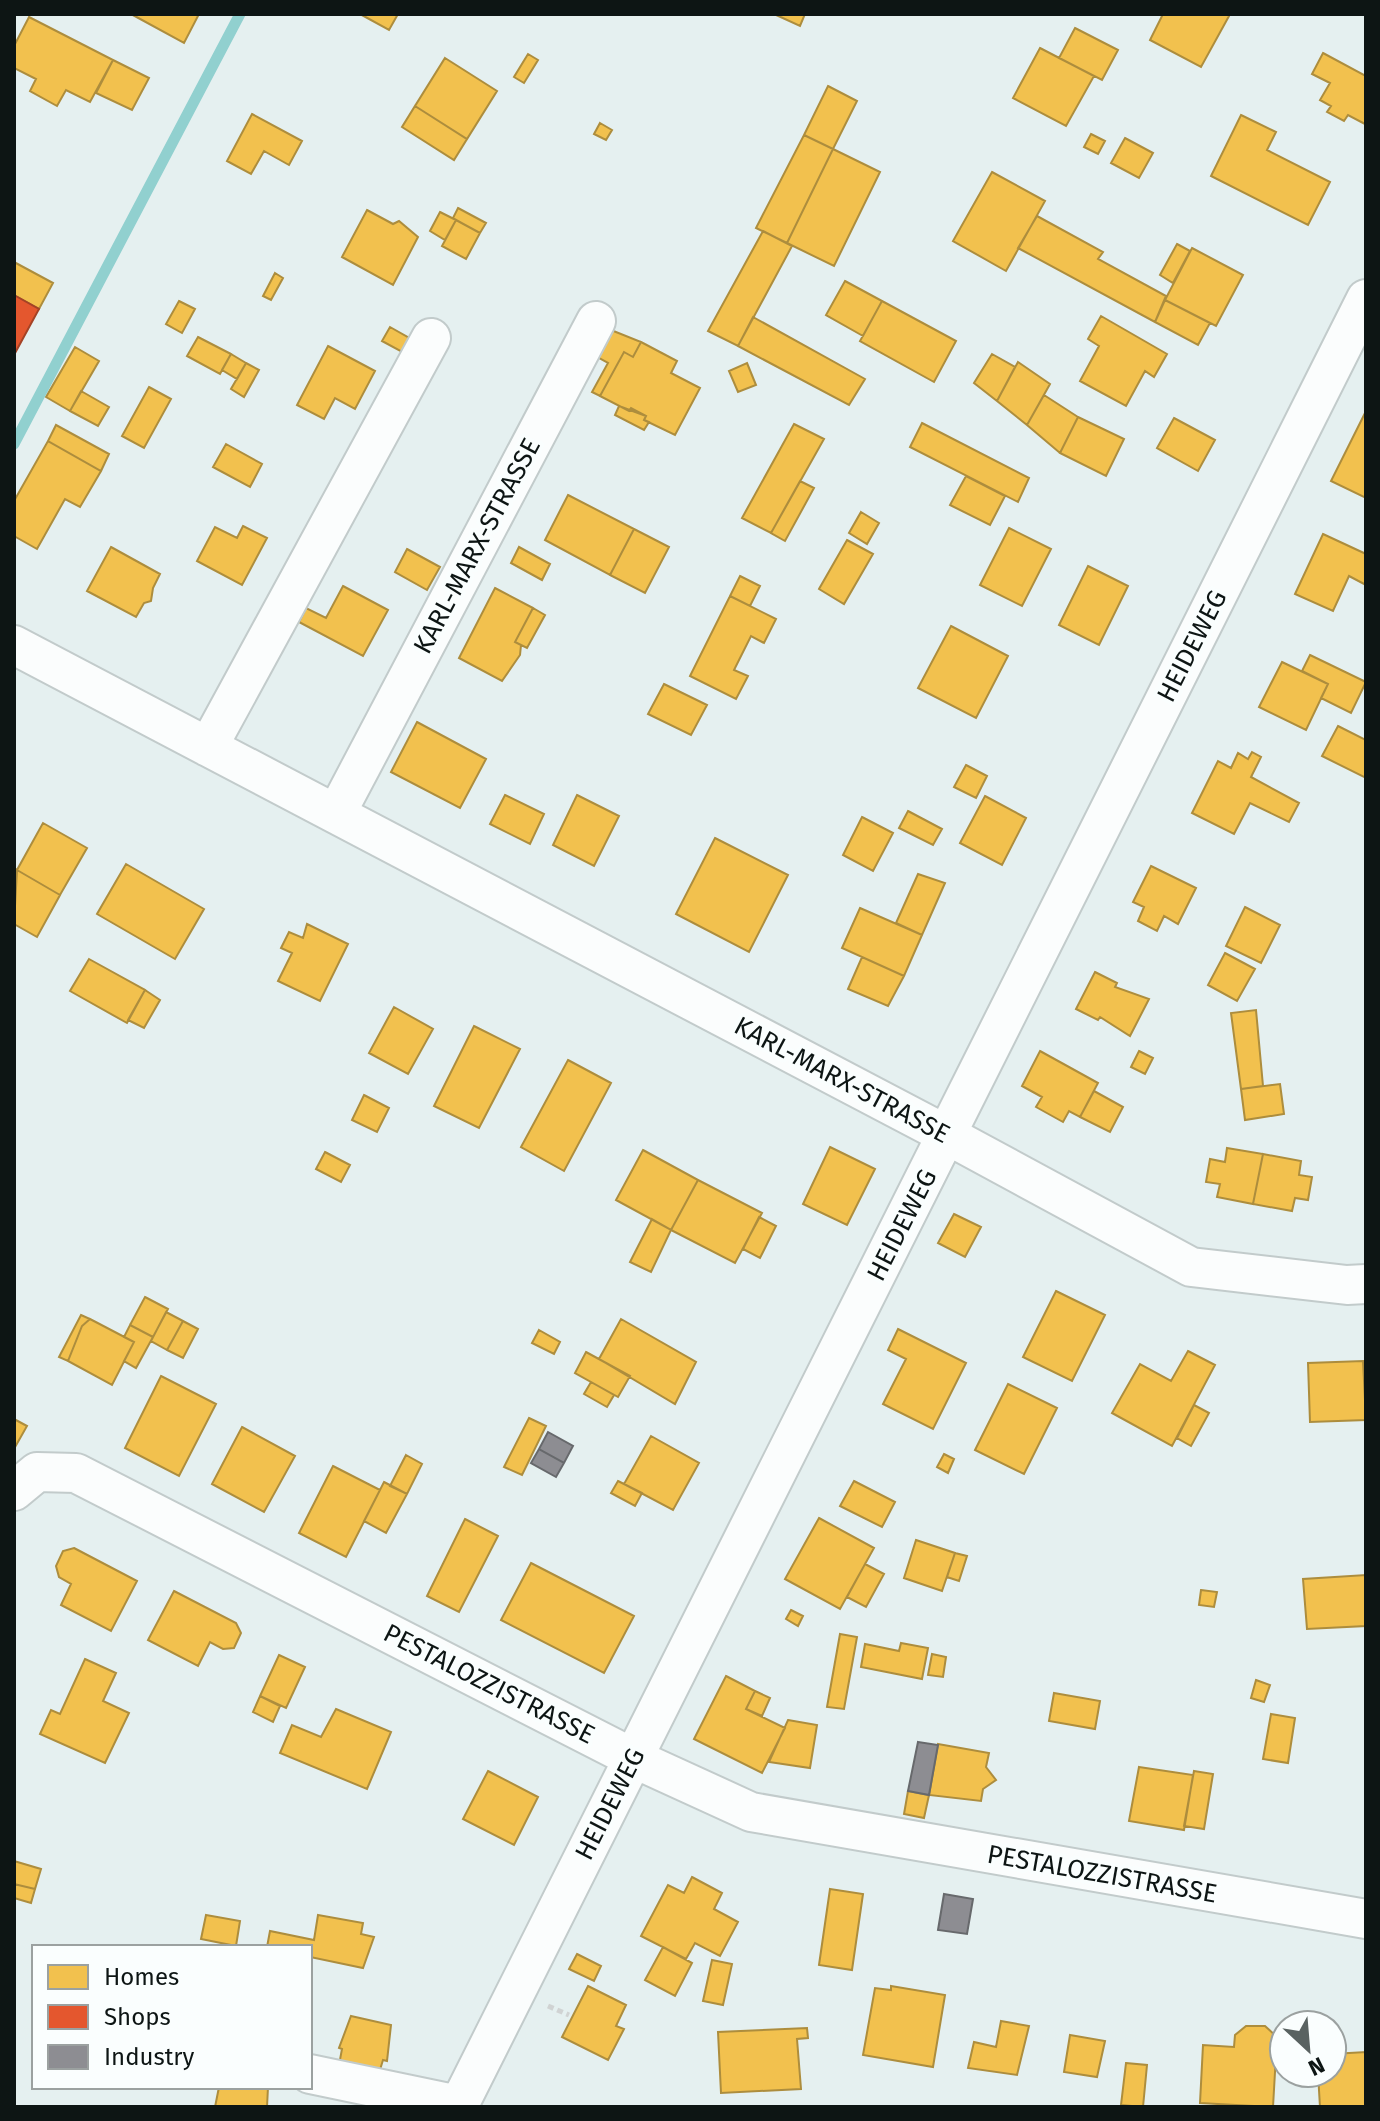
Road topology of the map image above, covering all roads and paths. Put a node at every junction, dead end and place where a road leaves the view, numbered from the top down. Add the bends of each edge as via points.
1 (1366, 299) edge
2 (596, 321) dead end
3 (431, 338) dead end
4 (14, 645) edge
5 (208, 747) junction
6 (336, 814) junction
7 (947, 1135) junction
8 (1366, 1284) edge
9 (14, 1491) edge
10 (633, 1758) junction
11 (1366, 1919) edge
12 (312, 2074) edge
13 (458, 2106) edge

1 - 7 street, HEIDEWEG
2 - 6 street, KARL-MARX-STRASSE
3 - 5 street
4 - 5 street, KARL-MARX-STRASSE
5 - 6 street, KARL-MARX-STRASSE
6 - 7 street, KARL-MARX-STRASSE
7 - 8 street, KARL-MARX-STRASSE via 1191,1267
7 - 10 street, HEIDEWEG
9 - 10 street, PESTALOZZISTRASSE via 37,1472 76,1473
10 - 11 street, PESTALOZZISTRASSE via 751,1812
10 - 13 street, HEIDEWEG
12 - 13 street

